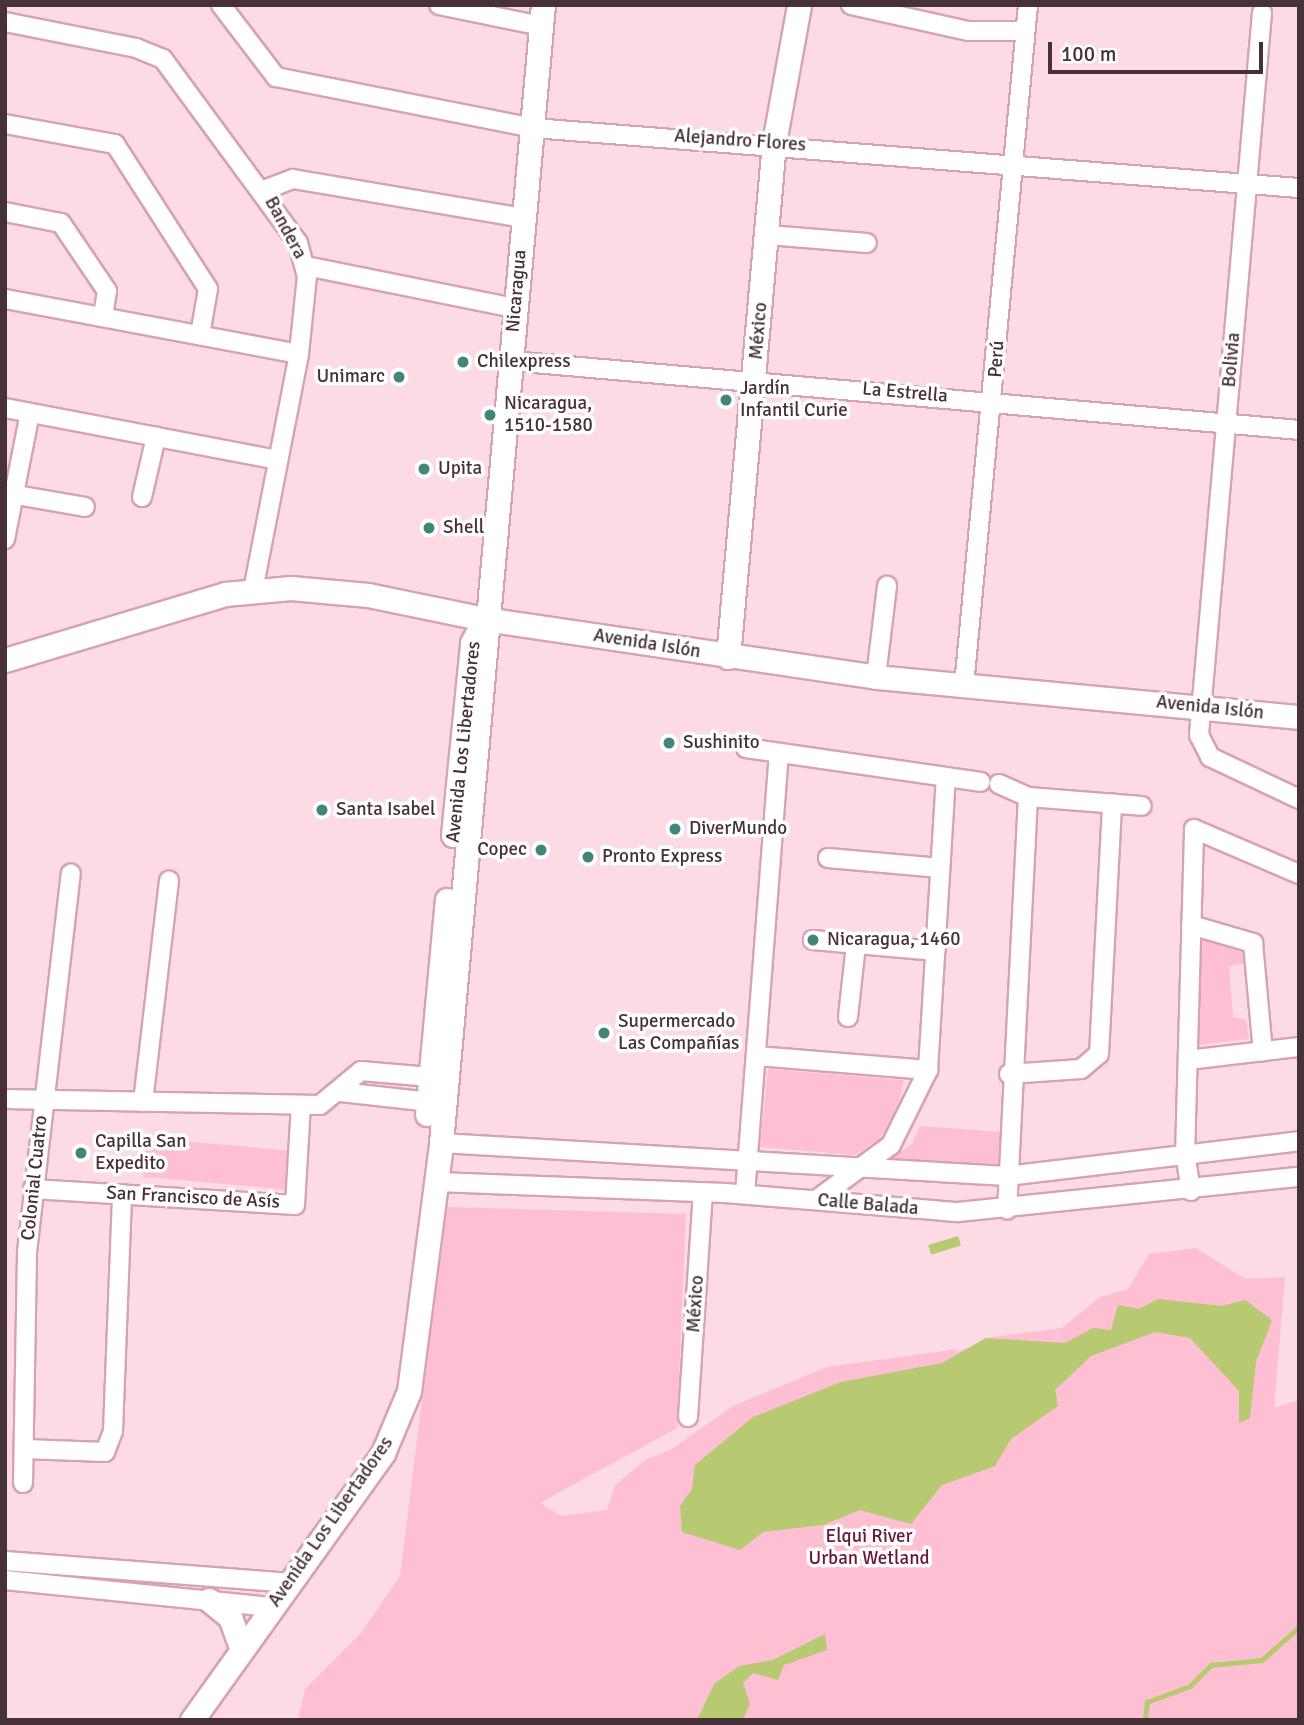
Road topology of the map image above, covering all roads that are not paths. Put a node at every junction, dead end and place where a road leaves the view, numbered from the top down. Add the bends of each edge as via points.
1 (221, 5) edge
2 (439, 5) edge
3 (799, 5) edge
4 (851, 5) edge
5 (1028, 5) edge
6 (1262, 13) dead end
7 (542, 16) edge
8 (5, 22) edge
9 (1025, 31) junction
10 (5, 124) edge
11 (533, 128) junction
12 (774, 143) junction
13 (1012, 164) junction
14 (1246, 183) junction
15 (1299, 188) edge
16 (264, 190) junction
17 (5, 212) edge
18 (523, 218) junction
19 (768, 235) junction
20 (867, 243) dead end
21 (306, 266) junction
22 (5, 299) edge
23 (515, 307) junction
24 (103, 317) junction
25 (200, 335) junction
26 (299, 354) junction
27 (511, 361) junction
28 (754, 380) junction
29 (994, 401) junction
30 (5, 408) edge
31 (30, 413) junction
32 (1226, 424) junction
33 (1299, 430) edge
34 (156, 437) junction
35 (278, 460) junction
36 (10, 493) edge
37 (142, 498) dead end
38 (85, 507) dead end
39 (5, 539) edge
40 (887, 586) dead end
41 (253, 590) junction
42 (485, 618) junction
43 (728, 657) junction
44 (5, 660) edge
45 (876, 677) junction
46 (964, 686) junction
47 (1201, 706) junction
48 (1299, 717) edge
49 (746, 748) dead end
50 (779, 754) junction
51 (946, 778) junction
52 (1028, 797) junction
53 (1299, 799) edge
54 (1112, 803) junction
55 (1142, 806) dead end
56 (828, 858) dead end
57 (942, 867) junction
58 (71, 874) dead end
59 (1299, 874) edge
60 (169, 881) dead end
61 (1191, 925) junction
62 (813, 940) dead end
63 (856, 944) junction
64 (936, 951) junction
65 (848, 1017) dead end
66 (1299, 1048) edge
67 (1263, 1052) junction
68 (757, 1056) junction
69 (1188, 1060) junction
70 (928, 1070) junction
71 (1009, 1074) junction
72 (438, 1077) junction
73 (341, 1092) junction
74 (5, 1099) edge
75 (43, 1100) junction
76 (143, 1102) junction
77 (436, 1102) junction
78 (301, 1105) junction
79 (1299, 1141) edge
80 (441, 1143) junction
81 (1185, 1155) junction
82 (747, 1157) junction
83 (860, 1167) junction
84 (1007, 1176) junction
85 (1299, 1177) edge
86 (437, 1182) junction
87 (33, 1189) junction
88 (1191, 1191) junction
89 (703, 1192) junction
90 (122, 1194) junction
91 (745, 1194) junction
92 (816, 1200) junction
93 (1007, 1209) junction
94 (423, 1262) junction
95 (688, 1416) dead end
96 (24, 1449) junction
97 (23, 1483) dead end
98 (5, 1561) edge
99 (105, 1569) junction
100 (5, 1580) edge
101 (288, 1583) junction
102 (103, 1590) junction
103 (209, 1600) junction
104 (271, 1606) junction
105 (241, 1648) junction
106 (192, 1720) edge

1 - 11 street, Alejandro Flores via 276,77
2 - 7 street
3 - 12 main road, México
4 - 9 street via 968,31
5 - 9 street, Perú
6 - 14 street, Bolivia
7 - 11 main road, Nicaragua
8 - 16 street, Bandera via 156,55
9 - 13 street, Perú
10 - 25 street via 115,144 208,289
11 - 12 street, Alejandro Flores
11 - 18 main road, Nicaragua
12 - 13 street, Alejandro Flores
12 - 19 main road, México
13 - 14 street, Alejandro Flores
13 - 29 street, Perú
14 - 15 street, Alejandro Flores
14 - 32 street, Bolivia
16 - 18 street via 293,179
16 - 21 street, Bandera
17 - 24 street via 61,223 107,291
18 - 23 main road, Nicaragua
19 - 20 street
19 - 28 main road, México
21 - 23 street
21 - 26 street, Bandera
22 - 24 street
23 - 27 main road, Nicaragua
24 - 25 street
25 - 26 street
26 - 35 street, Bandera
27 - 28 street, La Estrella
27 - 42 main road, Nicaragua
28 - 29 street, La Estrella
28 - 43 main road, México
29 - 32 street, La Estrella
29 - 46 street, Perú
30 - 31 street
31 - 34 street
31 - 36 street
32 - 33 street, La Estrella
32 - 47 street, Bolivia
34 - 35 street
34 - 37 street
35 - 41 street, Bandera
36 - 38 street
36 - 39 street
40 - 45 street
41 - 42 main road, Avenida Islón via 368,595
41 - 44 main road, Avenida Islón
42 - 43 main road, Avenida Islón
42 - 72 main road, Avenida Los Libertadores via 472,643
43 - 45 main road, Avenida Islón
45 - 46 main road, Avenida Islón
46 - 47 main road, Avenida Islón
47 - 48 main road, Avenida Islón
47 - 53 street, Bolivia via 1201,749
49 - 50 street
50 - 51 street
50 - 68 street
51 - 52 street via 990,783
51 - 57 street
52 - 54 street
52 - 71 street
54 - 55 street
54 - 71 street via 1098,1054 1081,1069
56 - 57 street
57 - 64 street
58 - 75 street, Colonial Cuatro
59 - 61 street via 1194,829
60 - 76 street
61 - 67 street via 1253,943
61 - 69 street
62 - 63 street
63 - 64 street
63 - 65 street
64 - 70 street
66 - 67 street
67 - 69 street
68 - 70 street
68 - 82 street
69 - 81 street
70 - 83 street via 891,1145
71 - 84 street
72 - 73 street via 361,1071
72 - 77 main road, Avenida Los Libertadores
73 - 77 street
73 - 78 street via 320,1105
74 - 75 street
75 - 76 street
75 - 87 street, Colonial Cuatro
76 - 78 street
77 - 80 main road, Avenida Los Libertadores
77 - 94 main road, Avenida Los Libertadores
78 - 90 street, San Francisco de Asís via 295,1205
79 - 81 street, Calle Balada
80 - 82 street, Calle Balada
80 - 86 main road, Avenida Los Libertadores
81 - 84 street, Calle Balada
81 - 88 street
82 - 83 street, Calle Balada
82 - 91 street
83 - 84 street, Calle Balada
83 - 92 street
84 - 93 street
85 - 88 street, Calle Balada
86 - 89 street, Calle Balada
86 - 94 main road, Avenida Los Libertadores
87 - 90 street, San Francisco de Asís
87 - 96 street, Colonial Cuatro
88 - 93 street, Calle Balada
89 - 91 street, Calle Balada
89 - 95 street, México
90 - 96 street via 105,1452
91 - 92 street, Calle Balada
92 - 93 street, Calle Balada via 908,1210
94 - 101 main road, Avenida Los Libertadores via 409,1391 399,1422
96 - 97 street, Colonial Cuatro
98 - 99 street
99 - 101 street
99 - 102 street
100 - 102 street
101 - 104 main road, Avenida Los Libertadores
102 - 103 street
103 - 104 street
103 - 105 main road via 230,1617
104 - 105 main road, Avenida Los Libertadores
105 - 106 main road, Avenida Los Libertadores

